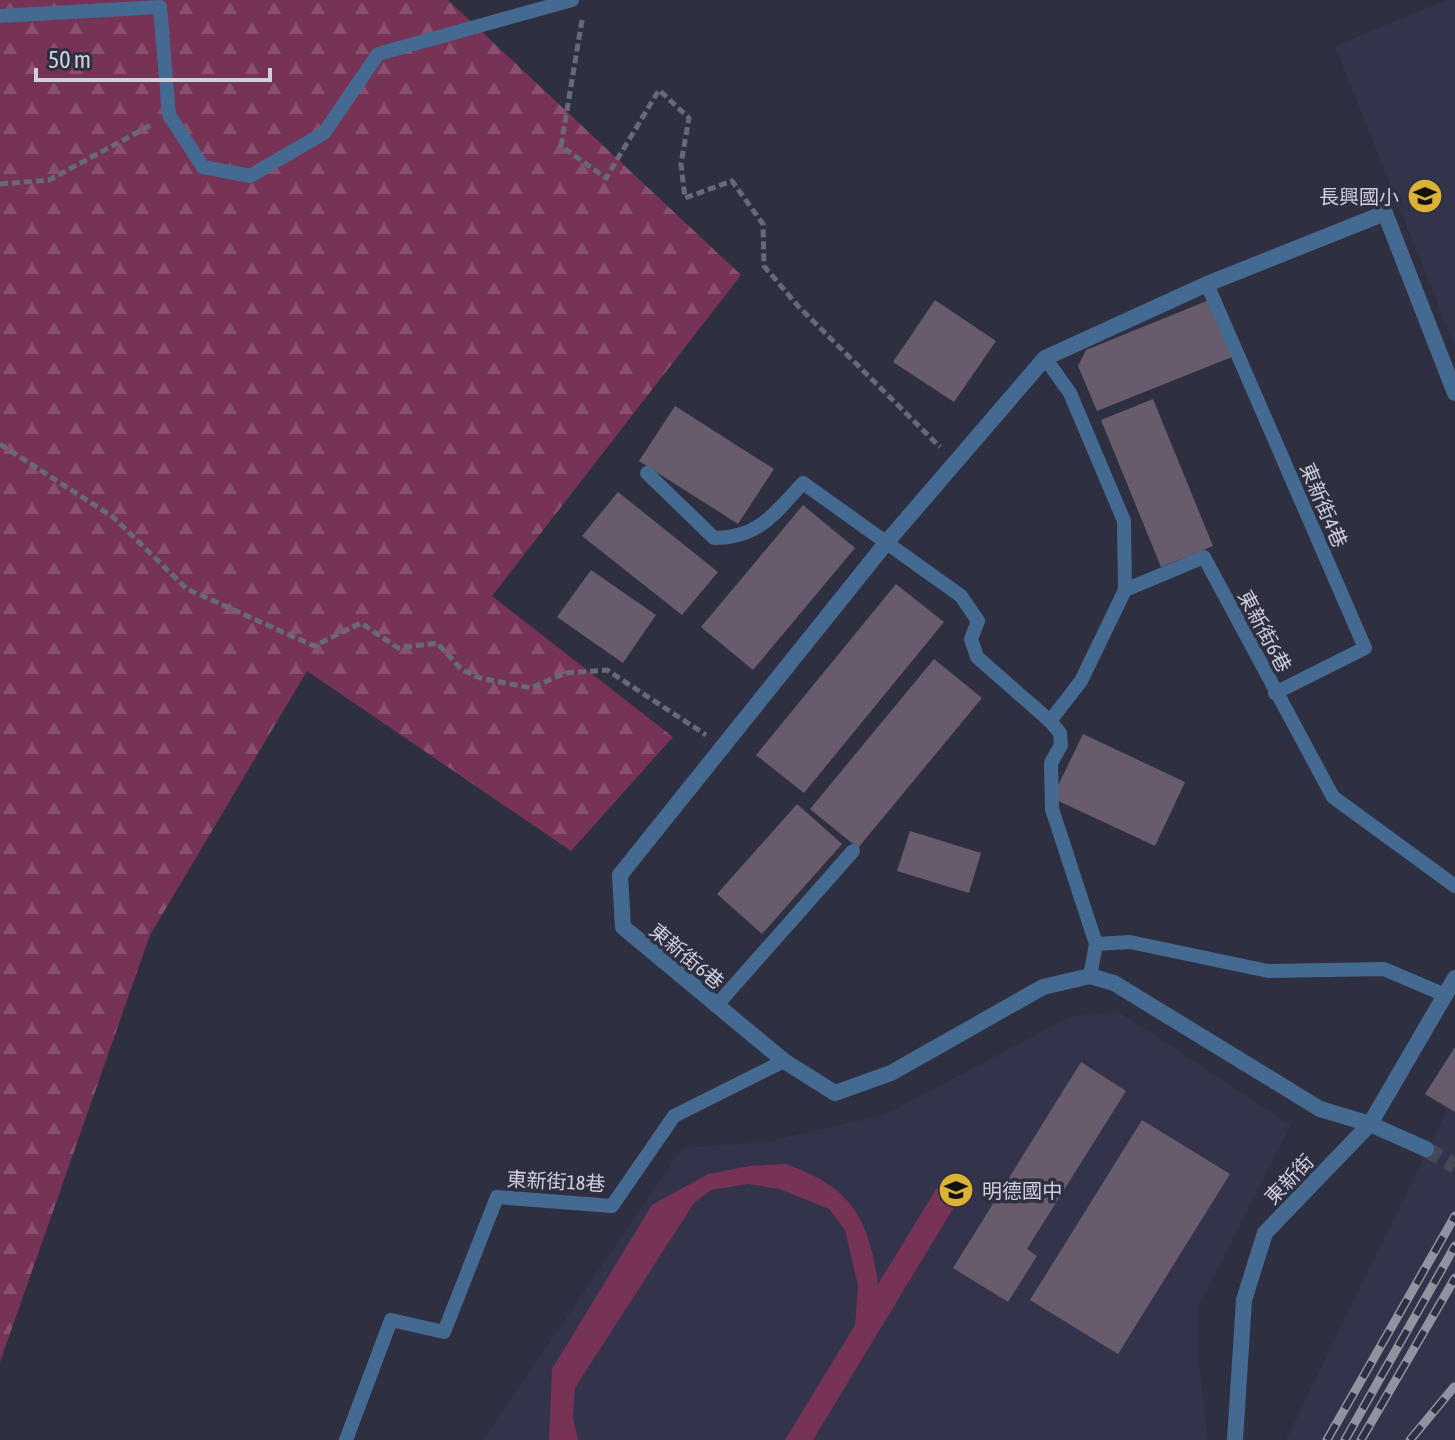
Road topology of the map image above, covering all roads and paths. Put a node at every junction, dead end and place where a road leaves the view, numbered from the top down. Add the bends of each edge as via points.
1 (572, 0) edge
2 (586, 11) dead end
3 (0, 16) edge
4 (169, 115) junction
5 (0, 184) edge
6 (1207, 284) junction
7 (1045, 358) junction
8 (1455, 393) edge
9 (0, 444) edge
10 (955, 462) junction
11 (647, 473) dead end
12 (886, 543) junction
13 (1125, 590) junction
14 (1275, 693) junction
15 (1050, 721) junction
16 (723, 746) junction
17 (853, 851) dead end
18 (1455, 886) edge
19 (1096, 944) junction
20 (1090, 976) junction
21 (1455, 978) edge
22 (1445, 995) junction
23 (716, 1006) junction
24 (784, 1061) junction
25 (1370, 1124) junction
26 (1419, 1145) tunnel mouth
27 (346, 1440) edge
28 (1235, 1440) edge

1 - 4 lane via 378,54 324,133 250,176 203,167
2 - 10 path via 561,146 606,178 659,90 689,118 681,164 685,198 732,181 763,224 764,266
3 - 4 lane via 160,7
4 - 5 path via 49,180
6 - 7 street
6 - 8 street via 1385,213
6 - 14 lane, 東新街4巷 via 1365,648
7 - 10 street
7 - 13 lane via 1070,393 1124,521
9 - 16 path via 113,517 187,589 314,646 361,623 398,648 437,643 462,670 518,686 531,688 565,673 607,670
10 - 12 street
11 - 12 lane via 714,538 759,529 803,483
12 - 15 lane via 961,596 978,621 971,639 977,657
12 - 16 street, 東新街6巷
13 - 14 lane, 東新街6巷 via 1204,557
13 - 15 lane via 1081,681
14 - 18 lane, 東新街6巷 via 1333,797
15 - 19 lane via 1060,733 1061,745 1051,763 1052,809
16 - 23 street, 東新街6巷 via 620,875 623,927
17 - 23 lane
19 - 20 lane
19 - 22 lane via 1130,942 1268,971 1384,969
20 - 24 street, 東新街6巷 via 1043,987 891,1073 835,1093
20 - 25 street via 1114,983 1320,1109
21 - 22 street, 東新街
22 - 25 street, 東新街
23 - 24 street, 東新街6巷
24 - 27 lane, 東新街18巷 via 674,1116 612,1206 497,1197 444,1332 391,1320
25 - 26 street
25 - 28 street, 東新街 via 1265,1233 1244,1300

